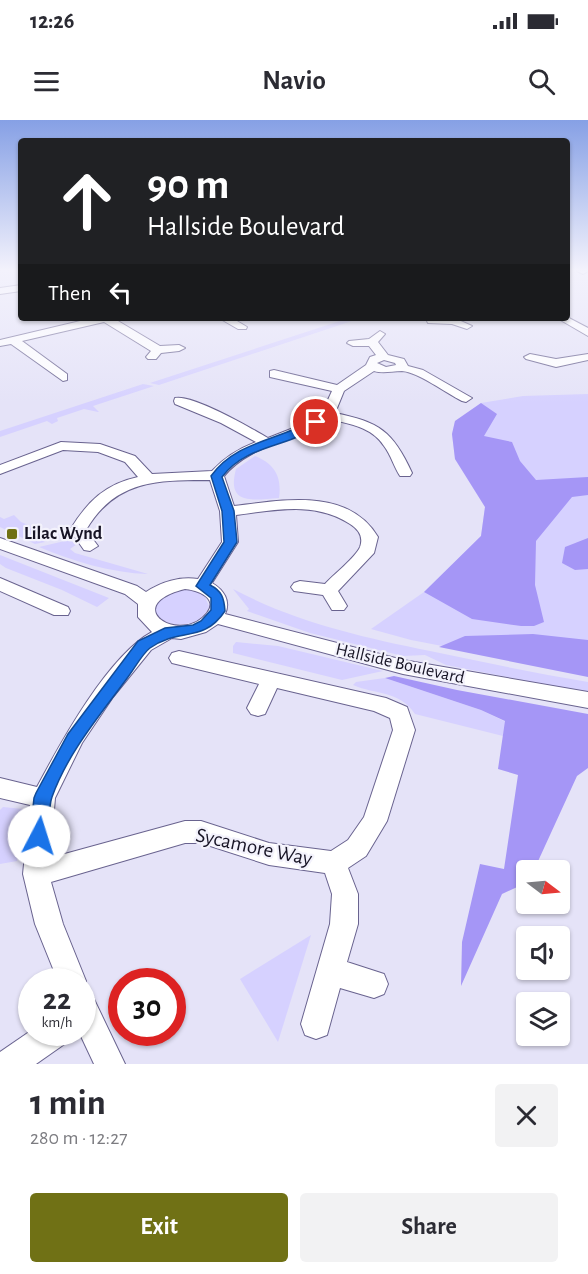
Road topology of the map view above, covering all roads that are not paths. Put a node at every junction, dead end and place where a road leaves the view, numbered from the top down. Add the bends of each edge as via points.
1 (50, 321) edge
2 (92, 321) edge
3 (110, 321) edge
4 (230, 321) edge
5 (456, 321) edge
6 (567, 321) edge
7 (467, 326) dead end
8 (242, 327) dead end
9 (60, 328) junction
10 (588, 333) edge
11 (13, 340) junction
12 (0, 343) edge
13 (353, 343) dead end
14 (179, 348) dead end
15 (530, 357) dead end
16 (588, 357) edge
17 (378, 362) junction
18 (274, 374) dead end
19 (63, 377) dead end
20 (339, 389) junction
21 (466, 398) dead end
22 (180, 401) dead end
23 (327, 415) junction
24 (267, 443) junction
25 (0, 470) edge
26 (405, 473) dead end
27 (216, 476) junction
28 (148, 479) junction
29 (228, 511) junction
30 (0, 543) edge
31 (90, 546) dead end
32 (0, 584) edge
33 (202, 586) junction
34 (300, 587) dead end
35 (329, 590) junction
36 (147, 601) junction
37 (338, 606) dead end
38 (61, 610) dead end
39 (214, 617) junction
40 (170, 631) junction
41 (179, 658) dead end
42 (271, 679) junction
43 (588, 700) edge
44 (258, 708) dead end
45 (0, 788) edge
46 (43, 798) junction
47 (334, 863) junction
48 (36, 874) junction
49 (67, 968) edge
50 (330, 971) junction
51 (374, 984) dead end
52 (316, 1024) dead end
53 (96, 1036) edge
54 (35, 1046) edge
55 (10, 1064) edge
56 (110, 1064) edge

1 - 9 street
2 - 9 street
3 - 14 street via 154,354
4 - 8 street
5 - 7 street
6 - 10 street
9 - 11 street
11 - 12 street
11 - 19 street
13 - 17 street via 376,338
15 - 16 street via 556,366
17 - 20 street
17 - 21 street via 388,370 400,367 419,373
18 - 20 street
20 - 23 street
22 - 24 street
23 - 24 street
23 - 26 street via 380,431 393,445
24 - 27 street via 227,463
25 - 28 street via 61,446 100,448 130,459
27 - 28 street
27 - 29 street
28 - 31 street via 126,484 96,501 78,530
29 - 33 street via 230,542
29 - 35 street via 318,505 344,513 363,525 370,537 368,549
30 - 36 street via 131,590
32 - 38 street
33 - 36 street via 173,584
33 - 39 street via 217,597 218,611
34 - 35 street
35 - 37 street
36 - 40 street via 146,616 150,623
39 - 40 street via 195,629
39 - 43 street, Hallside Boulevard via 404,668
40 - 46 street via 144,645 106,692 74,738
41 - 42 street, Sycamore Way
42 - 44 street
42 - 47 street, Sycamore Way via 379,704 399,714 404,730 375,821 357,848
45 - 46 street
46 - 48 street
47 - 48 street, Sycamore Way via 269,854 201,832 184,832
47 - 50 street, Sycamore Way via 345,894 344,924
48 - 49 street via 49,924
50 - 51 street
50 - 52 street, Sycamore Way
53 - 56 street
54 - 55 street

